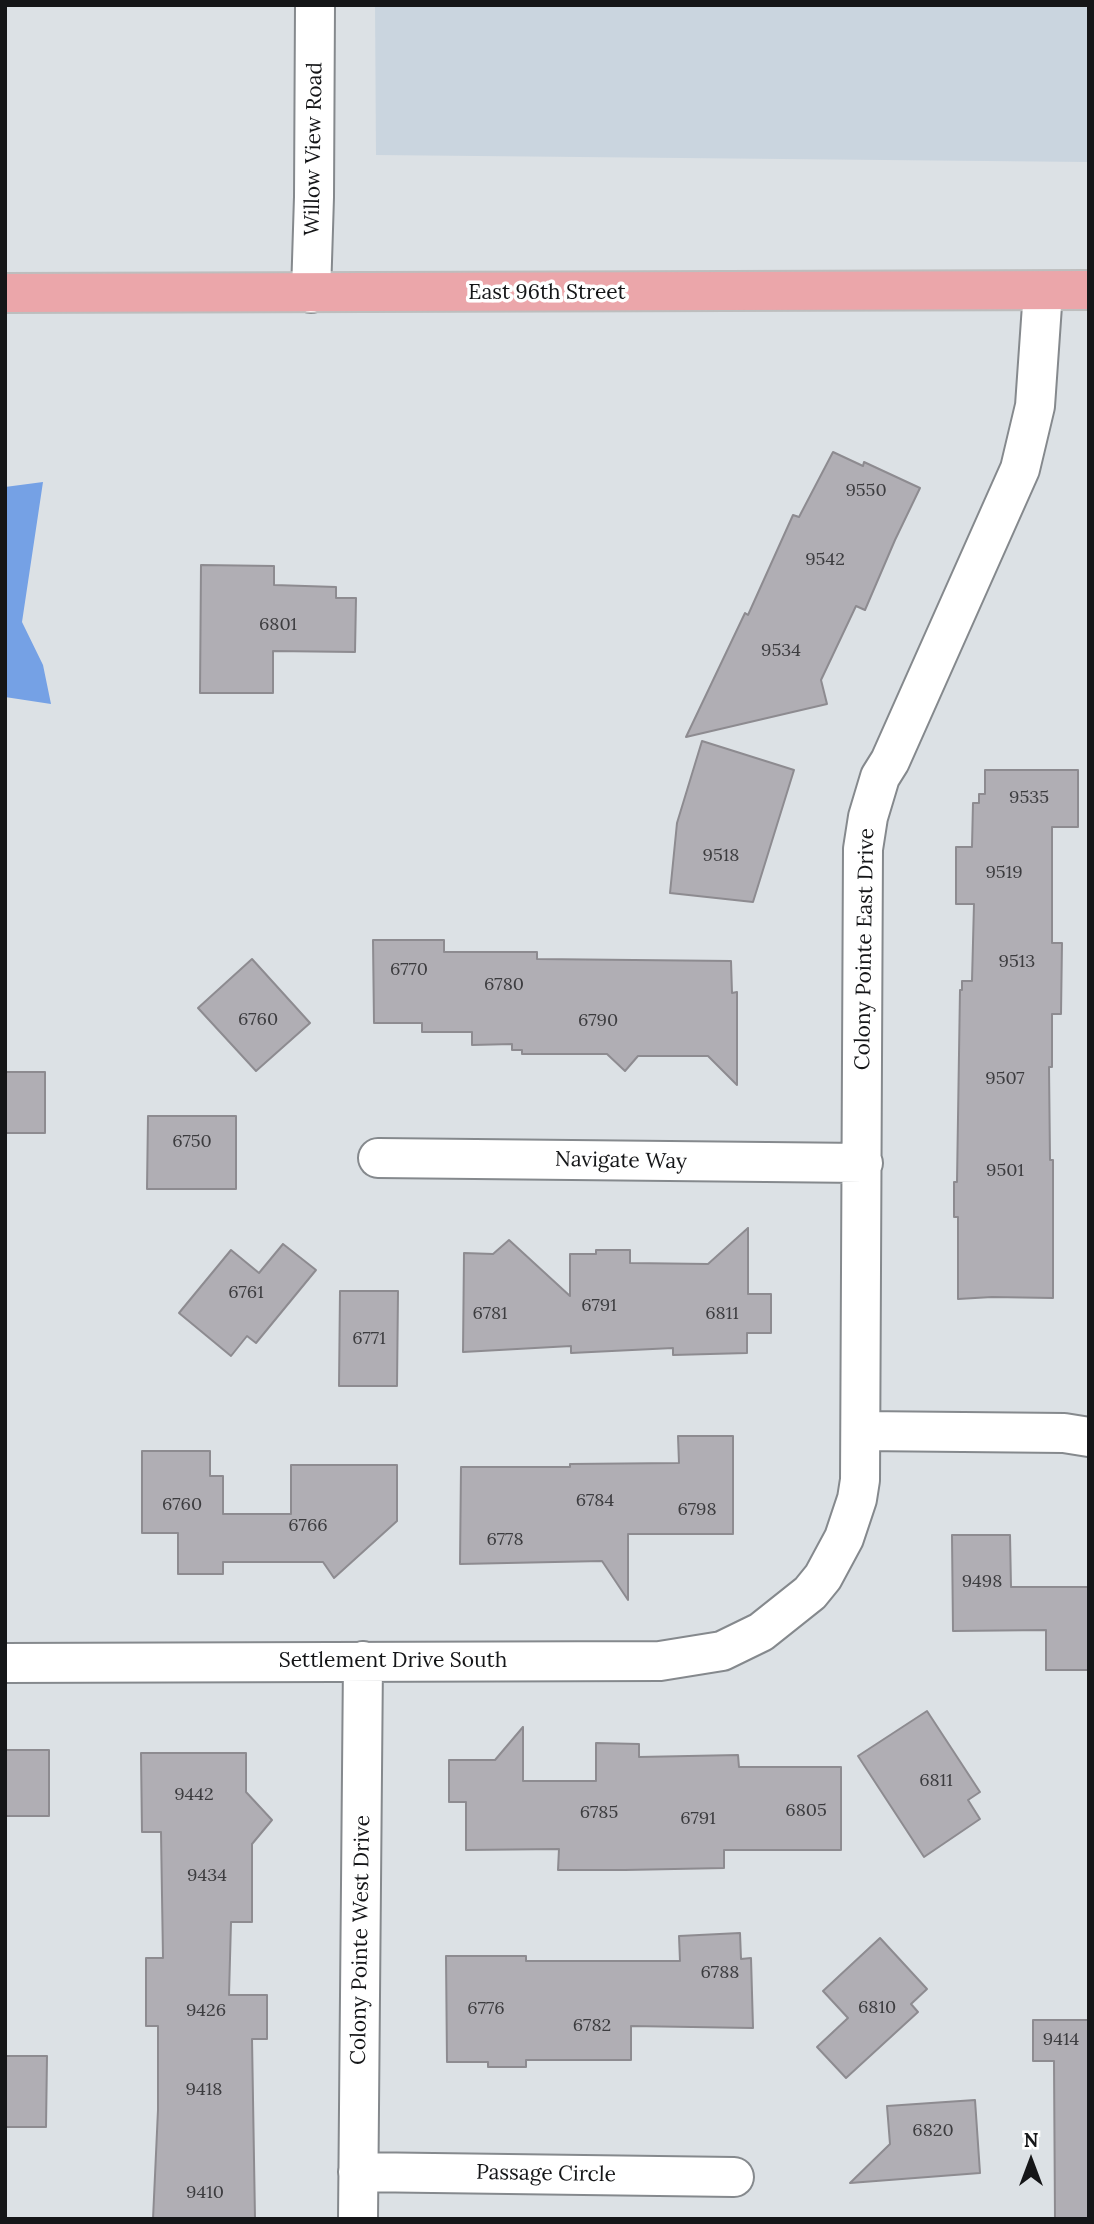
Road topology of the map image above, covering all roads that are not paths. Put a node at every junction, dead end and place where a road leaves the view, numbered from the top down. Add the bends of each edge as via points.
1 (315, 5) edge
2 (1043, 290) junction
3 (1089, 290) edge
4 (5, 293) edge
5 (311, 293) junction
6 (378, 1158) dead end
7 (863, 1163) junction
8 (862, 1431) junction
9 (1089, 1437) edge
10 (772, 1622) joint
11 (363, 1661) junction
12 (5, 1663) edge
13 (358, 2172) junction
14 (734, 2177) dead end
15 (358, 2219) edge

1 - 5 street, Willow View Road
2 - 3 main road, East 96th Street
2 - 5 main road, East 96th Street
2 - 7 street, Colony Pointe East Drive via 1035,406 1020,469 880,777 868,817 863,849
4 - 5 main road, East 96th Street
6 - 7 street, Navigate Way
7 - 8 street, Colony Pointe East Drive
8 - 9 street
8 - 10 street, Colony Pointe East Drive via 857,1499 844,1538 810,1593
10 - 11 street, Settlement Drive South via 722,1651 660,1661
11 - 12 street, Settlement Drive South
11 - 13 street, Colony Pointe West Drive
13 - 14 street, Passage Circle
13 - 15 street, Colony Pointe West Drive

